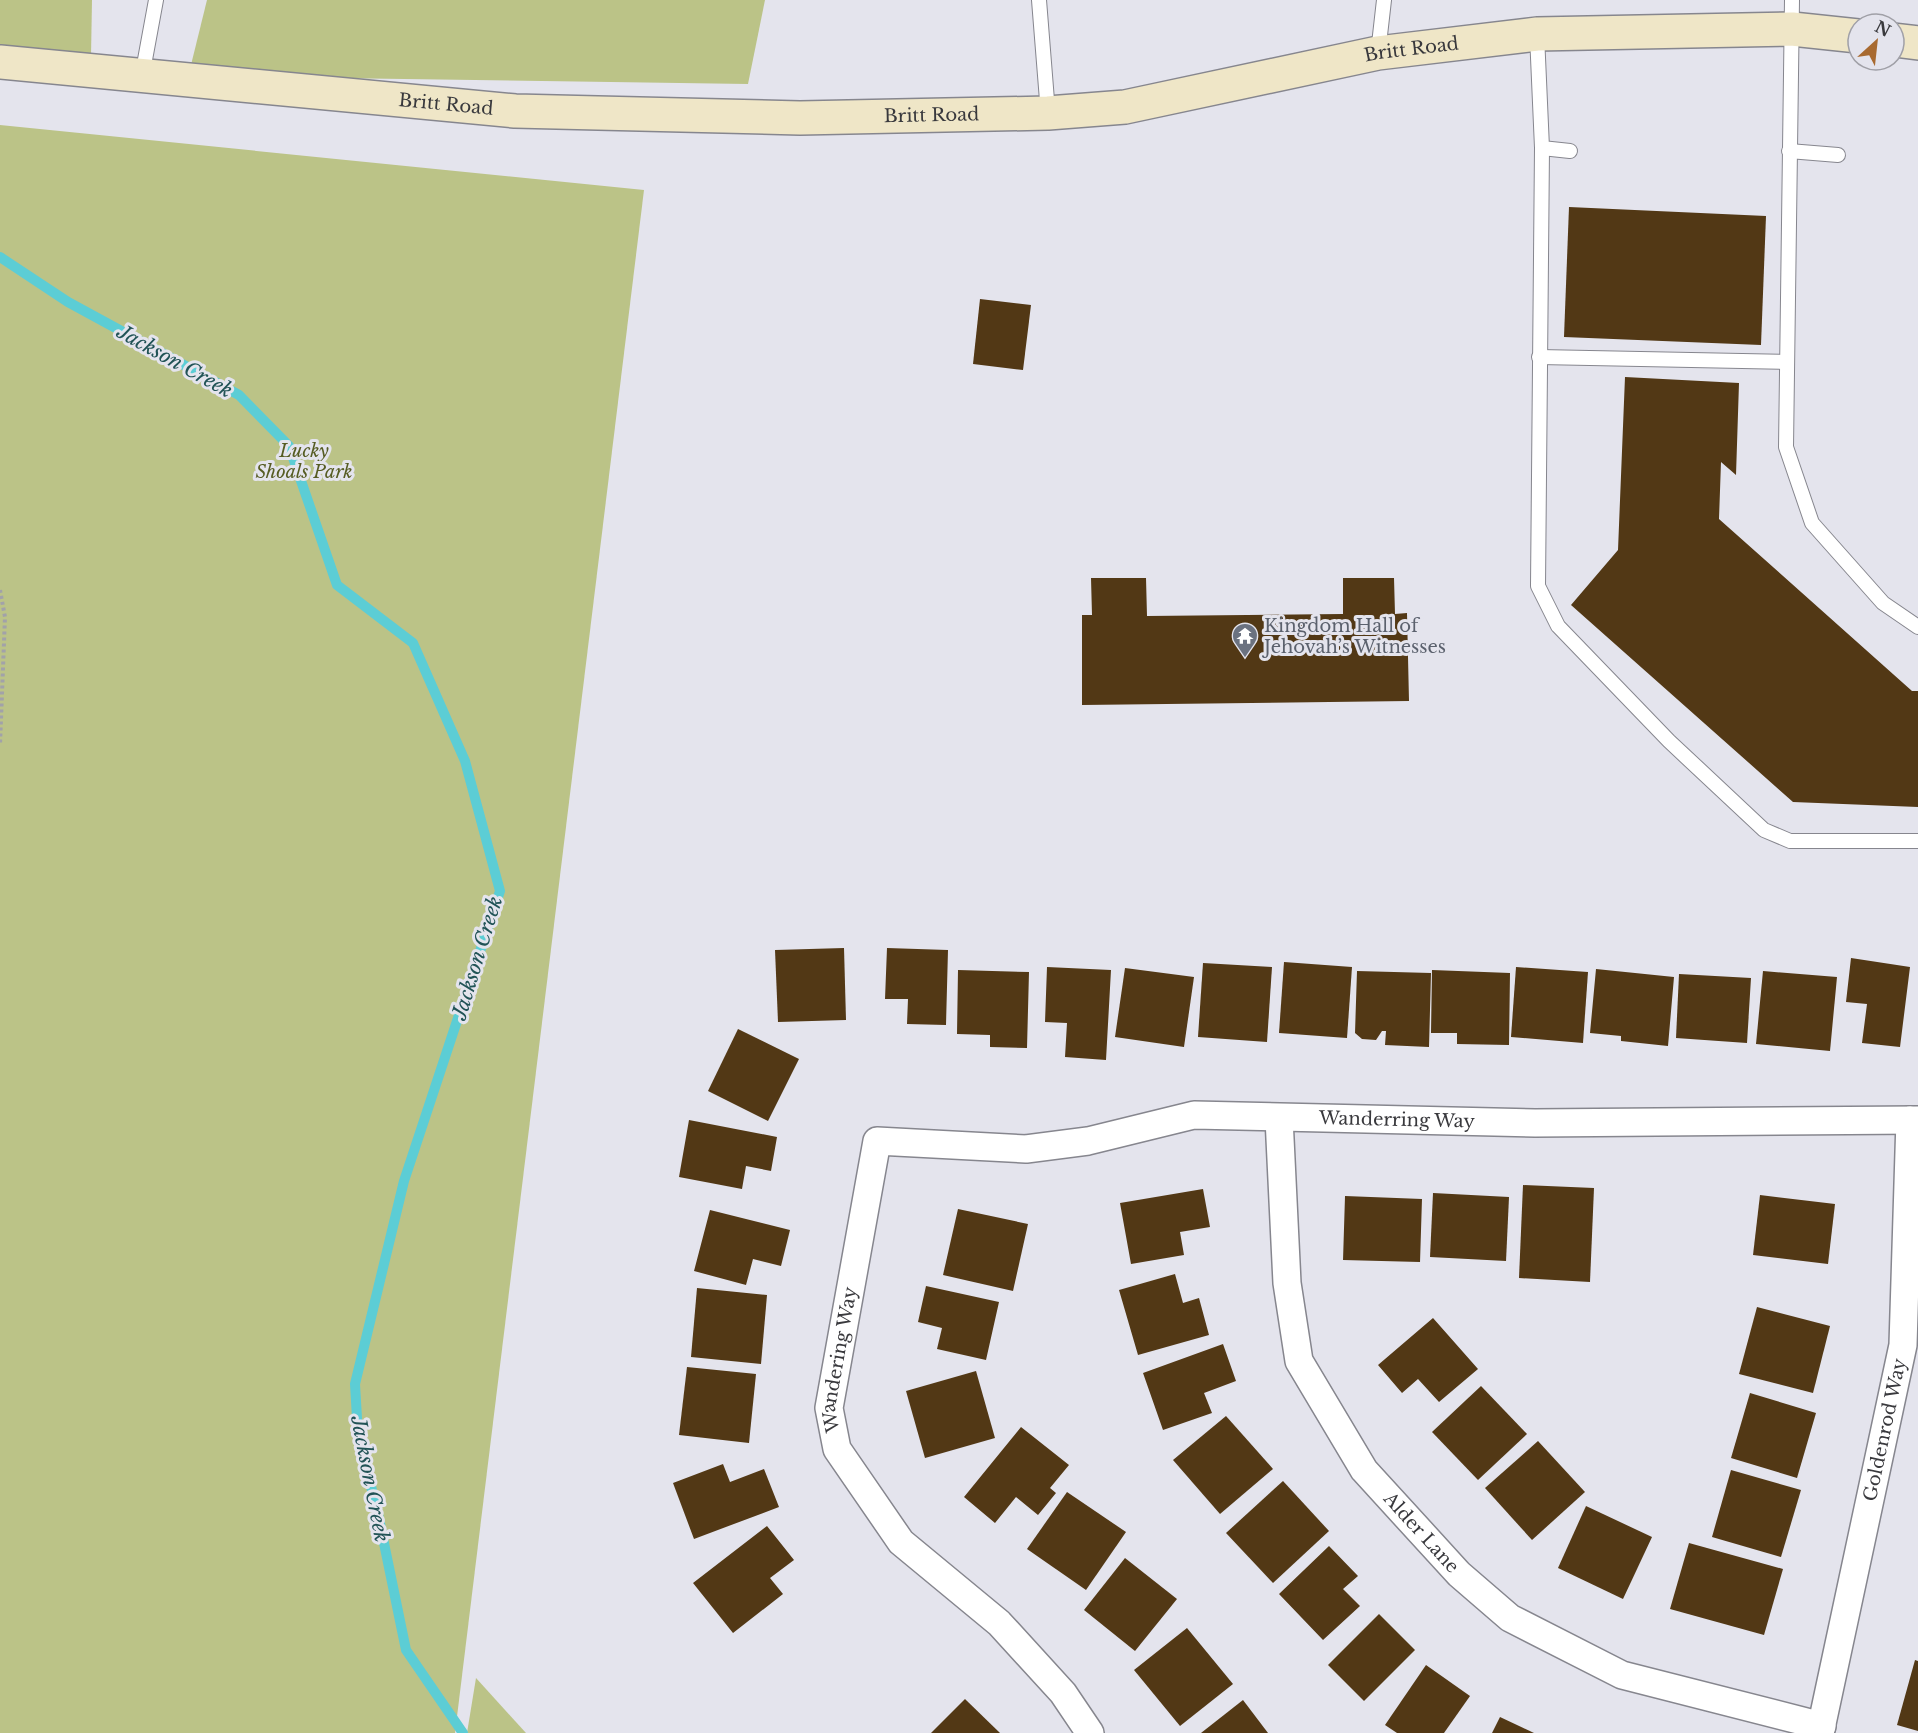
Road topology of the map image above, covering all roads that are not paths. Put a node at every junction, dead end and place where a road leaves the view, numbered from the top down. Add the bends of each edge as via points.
1 (156, 0) edge
2 (1039, 0) edge
3 (1384, 0) edge
4 (1792, 15) edge
5 (1846, 32) edge
6 (1537, 34) junction
7 (1378, 53) junction
8 (0, 62) edge
9 (142, 76) junction
10 (1048, 112) junction
11 (1542, 148) junction
12 (1570, 151) dead end
13 (1789, 151) junction
14 (1838, 155) dead end
15 (1539, 357) junction
16 (1787, 362) junction
17 (1918, 627) edge
18 (1918, 841) edge
19 (1279, 1118) junction
20 (1914, 1120) edge
21 (877, 1141) joint
22 (1821, 1730) edge
23 (1090, 1733) edge

1 - 9 lane
2 - 10 lane
3 - 7 lane
4 - 5 street, Britt Road
4 - 6 street, Britt Road
4 - 13 lane
6 - 7 street, Britt Road
6 - 11 lane
7 - 10 street, Britt Road via 1125,107
8 - 9 street, Britt Road
9 - 10 street, Britt Road via 515,111 800,118
11 - 12 lane
11 - 15 lane
13 - 14 lane
13 - 16 lane
15 - 16 lane
15 - 18 lane via 1538,586 1558,626 1669,741 1764,830 1790,841
16 - 17 lane via 1786,447 1812,522 1883,603
19 - 20 street, Wanderring Way via 1535,1123
19 - 21 street, Wanderring Way via 1194,1115 1088,1141 1026,1149
19 - 22 street, Alder Lane via 1287,1282 1299,1361 1364,1470 1459,1574 1510,1618 1622,1675
20 - 22 street, Goldenrod Way via 1903,1345
21 - 23 street, Wandering Way via 829,1408 837,1449 902,1542 999,1623 1063,1693

